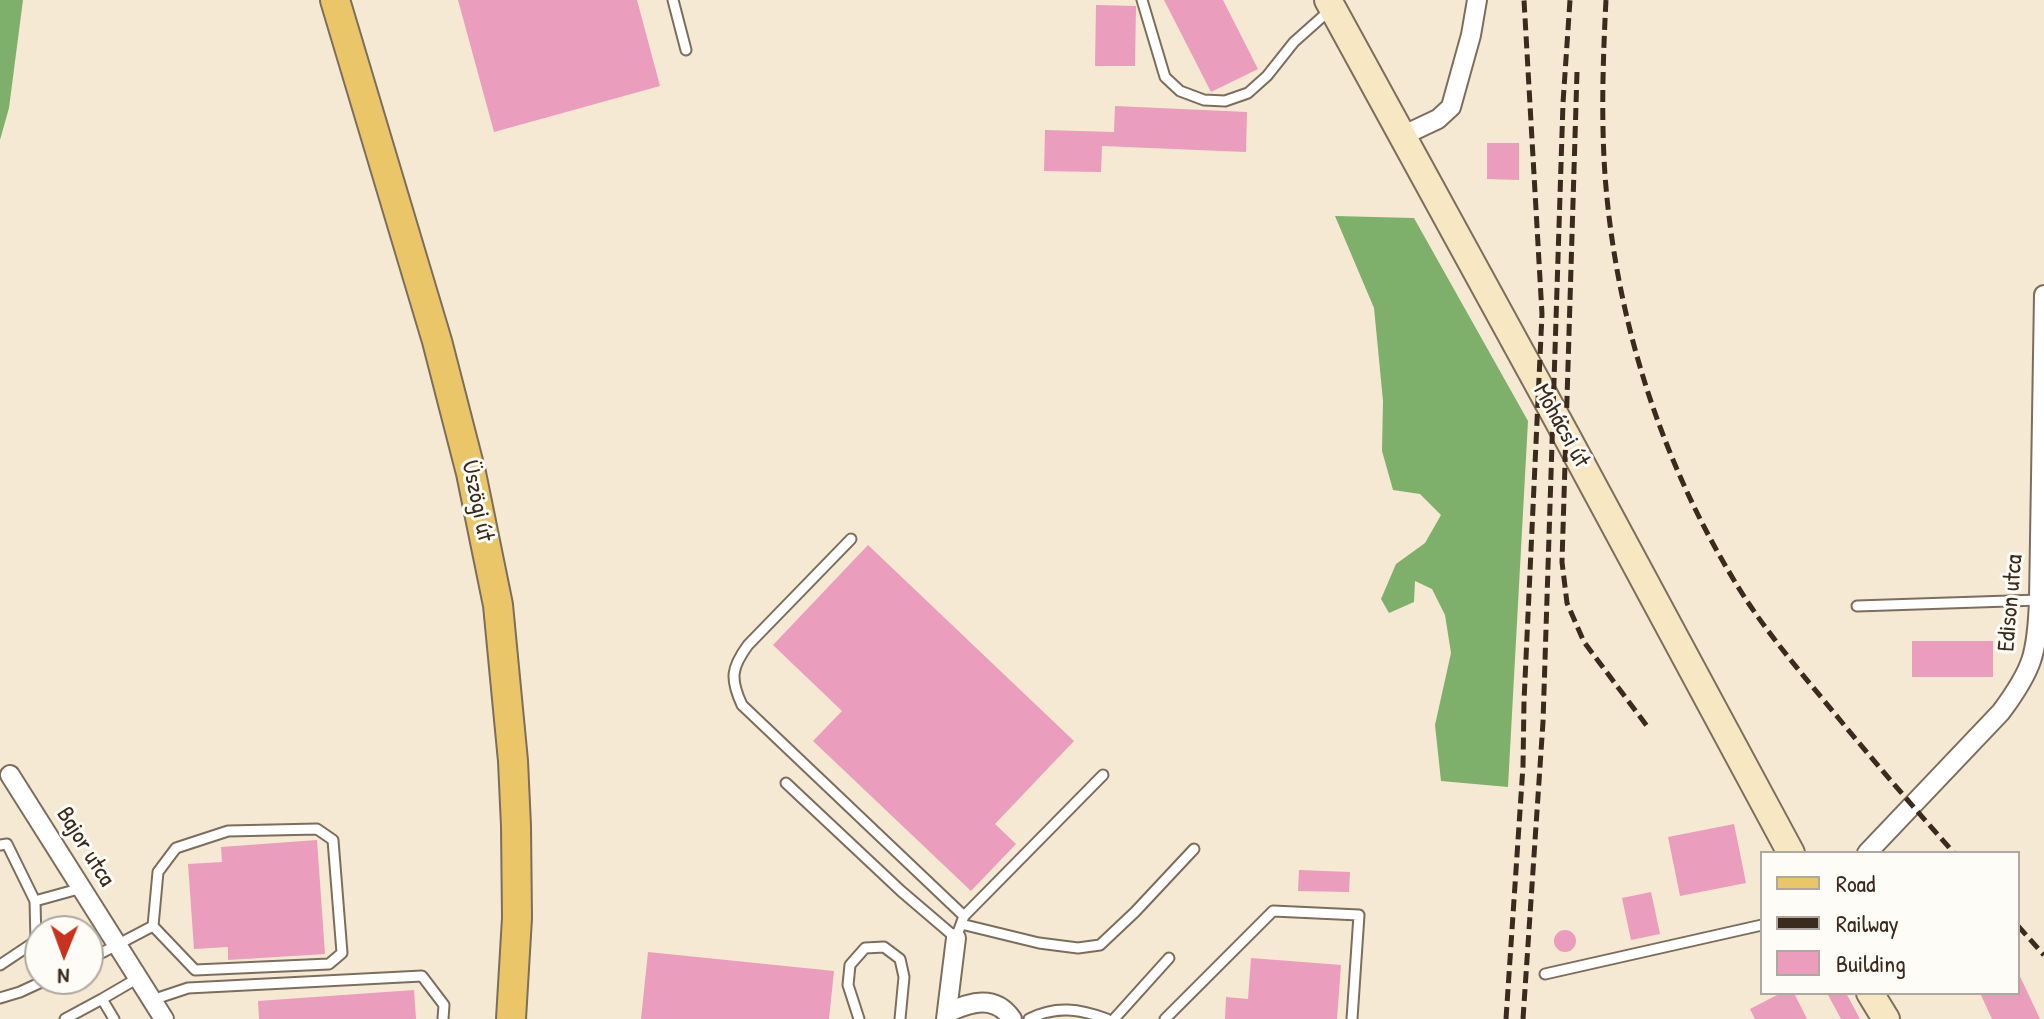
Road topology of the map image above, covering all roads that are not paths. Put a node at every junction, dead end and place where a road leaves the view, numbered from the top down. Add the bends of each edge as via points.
1 (335, 0) edge
2 (673, 0) edge
3 (1142, 0) edge
4 (1477, 0) edge
5 (1330, 4) edge
6 (686, 50) dead end
7 (1402, 136) junction
8 (2044, 295) edge
9 (851, 539) dead end
10 (2039, 600) junction
11 (1857, 606) dead end
12 (2036, 673) edge
13 (10, 775) dead end
14 (1103, 775) dead end
15 (786, 783) dead end
16 (0, 845) edge
17 (1194, 849) dead end
18 (1790, 851) edge
19 (1869, 851) edge
20 (82, 888) junction
21 (35, 901) junction
22 (1760, 925) edge
23 (153, 926) junction
24 (960, 926) junction
25 (118, 945) junction
26 (104, 952) edge
27 (1169, 958) dead end
28 (0, 965) edge
29 (1545, 974) dead end
30 (138, 978) junction
31 (24, 990) edge
32 (1871, 995) edge
33 (0, 998) edge
34 (102, 999) junction
35 (152, 1000) junction
36 (947, 1016) edge
37 (65, 1019) edge
38 (114, 1019) edge
39 (164, 1019) edge
40 (443, 1019) edge
41 (511, 1019) edge
42 (859, 1019) edge
43 (900, 1019) edge
44 (1012, 1019) edge
45 (1029, 1019) edge
46 (1107, 1019) edge
47 (1114, 1019) edge
48 (1165, 1019) edge
49 (1352, 1019) edge
50 (1886, 1019) edge

1 - 41 main road, Üszögi út via 437,341 498,605 516,826
2 - 6 lane
3 - 5 lane via 1165,77 1180,91 1225,101 1248,93 1267,76
4 - 7 street via 1451,107
5 - 7 main road, Mohácsi út
7 - 18 main road, Mohácsi út
8 - 10 street, Edison utca
9 - 24 lane via 748,645 736,662 736,691 742,705
10 - 11 lane
10 - 12 street, Edison utca
12 - 19 street, Edison utca
13 - 20 street, Bajor utca
14 - 24 lane
15 - 24 lane via 901,891
16 - 21 lane via 7,844
17 - 24 lane via 1100,945 1039,943
20 - 21 lane
20 - 25 street, Bajor utca
21 - 28 lane via 36,941
22 - 29 lane
23 - 23 lane via 195,970 329,964 342,953 333,840 317,829 228,831 176,848 158,872
23 - 25 lane
24 - 36 street
25 - 26 lane
25 - 30 street, Bajor utca
27 - 47 lane
30 - 34 lane
30 - 35 street, Bajor utca
31 - 33 lane
32 - 50 main road
34 - 37 lane
34 - 38 lane
35 - 39 street, Bajor utca
35 - 40 lane via 188,988 422,976 444,1005
36 - 44 street via 979,1001 995,1003
42 - 43 lane via 848,985 850,965 865,948 884,947 900,959
45 - 46 lane via 1045,1011 1070,1010
48 - 49 lane via 1273,911 1359,915

